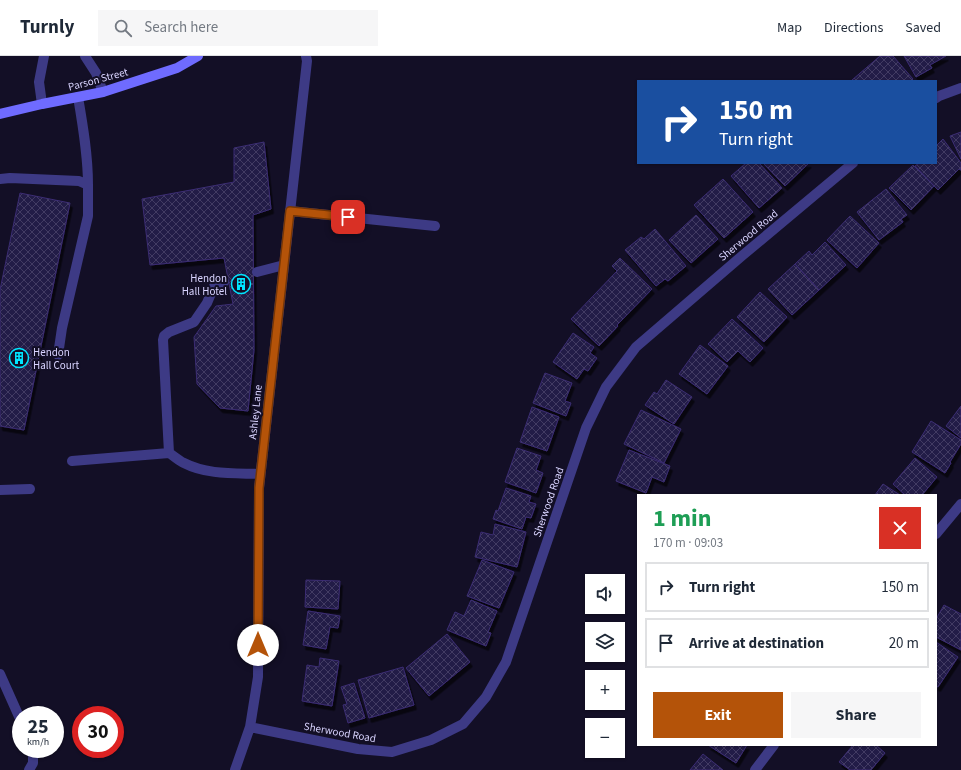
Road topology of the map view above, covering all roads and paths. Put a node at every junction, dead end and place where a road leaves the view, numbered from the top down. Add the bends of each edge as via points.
1 (44, 56) edge
2 (85, 56) edge
3 (198, 56) edge
4 (306, 56) edge
5 (961, 88) edge
6 (103, 92) junction
7 (78, 97) junction
8 (937, 97) edge
9 (42, 104) junction
10 (0, 114) edge
11 (852, 164) edge
12 (0, 179) edge
13 (88, 185) junction
14 (290, 211) junction
15 (435, 226) dead end
16 (284, 265) junction
17 (257, 272) dead end
18 (224, 282) dead end
19 (58, 355) dead end
20 (169, 453) junction
21 (72, 461) dead end
22 (260, 474) junction
23 (30, 489) dead end
24 (0, 490) edge
25 (961, 504) edge
26 (937, 533) edge
27 (0, 674) edge
28 (14, 706) edge
29 (250, 727) junction
30 (773, 746) edge
31 (33, 758) edge
32 (29, 770) edge
33 (235, 770) edge
34 (755, 770) edge

1 - 9 street via 39,82
2 - 6 street via 96,73
3 - 6 main road, Parson Street via 177,68
4 - 14 street, Ashley Lane
5 - 8 street
6 - 7 main road, Parson Street
7 - 9 main road, Parson Street
7 - 13 street
9 - 10 main road, Parson Street
11 - 29 street, Sherwood Road via 636,347 606,387 586,428 506,662 486,697 463,724 431,740 392,752 358,749
12 - 13 street via 79,181
13 - 19 street via 88,216
14 - 15 street
14 - 16 street, Ashley Lane
16 - 17 street
16 - 22 street, Ashley Lane
18 - 20 street via 215,284 207,303 194,322 164,336
20 - 21 street
20 - 22 street via 198,469
22 - 29 street, Ashley Lane via 258,677
23 - 24 street
25 - 26 street
27 - 28 street
29 - 33 street, Ashley Lane
30 - 34 street
31 - 32 street

